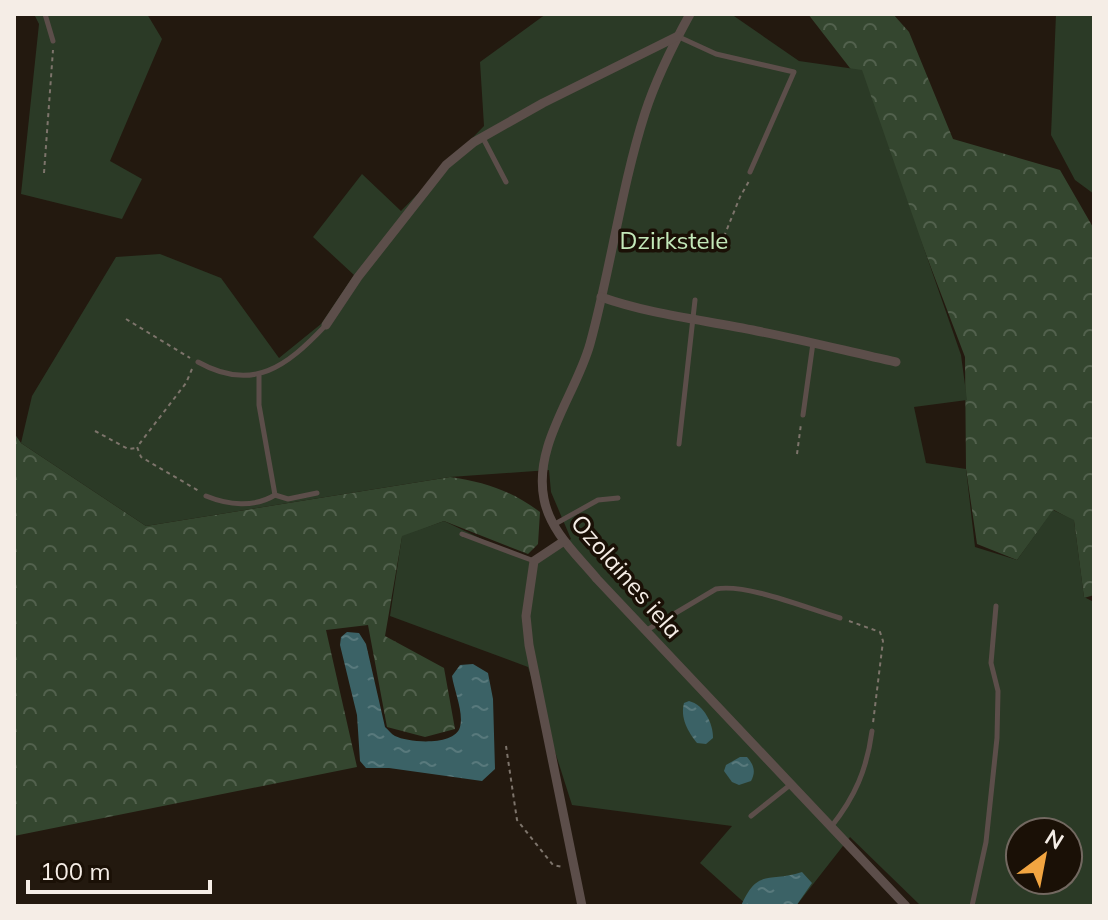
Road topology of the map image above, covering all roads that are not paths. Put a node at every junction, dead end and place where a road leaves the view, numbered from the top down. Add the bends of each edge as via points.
1 (45, 14) edge
2 (690, 14) edge
3 (678, 36) junction
4 (53, 41) road end
5 (483, 137) junction
6 (750, 172) road end
7 (506, 182) dead end
8 (601, 297) junction
9 (695, 300) dead end
10 (692, 321) junction
11 (326, 325) joint
12 (813, 343) junction
13 (198, 362) road end
14 (896, 362) dead end
15 (259, 376) junction
16 (803, 415) road end
17 (679, 444) dead end
18 (317, 493) dead end
19 (275, 495) junction
20 (206, 496) road end
21 (618, 498) dead end
22 (554, 525) junction
23 (462, 534) dead end
24 (564, 541) junction
25 (534, 561) junction
26 (996, 606) dead end
27 (840, 618) road end
28 (646, 630) junction
29 (872, 731) road end
30 (790, 785) junction
31 (751, 816) dead end
32 (830, 827) junction
33 (582, 906) edge
34 (906, 906) edge
35 (972, 906) edge

1 - 4 lane
2 - 3 street, Ozolaines iela
3 - 5 street
3 - 6 lane via 716,54 794,72
3 - 8 street, Ozolaines iela via 645,110
5 - 7 lane
5 - 11 street via 446,165
8 - 10 street
8 - 22 street, Ozolaines iela via 589,345 543,465 544,499
9 - 10 lane
10 - 12 street
10 - 17 lane
11 - 15 lane via 290,359
12 - 14 street
12 - 16 lane
13 - 15 lane via 234,376
15 - 19 lane
18 - 19 lane via 288,499
19 - 20 lane via 263,502 225,504
21 - 22 lane via 598,500
22 - 24 street, Ozolaines iela
23 - 25 lane
24 - 25 street
24 - 28 street, Ozolaines iela
25 - 33 street via 526,616 529,645
26 - 35 lane via 991,663 998,691 997,738 986,842
27 - 28 lane via 725,587
28 - 30 street, Ozolaines iela
29 - 32 lane via 859,785
30 - 31 lane
30 - 32 street, Ozolaines iela
32 - 34 street, Ozolaines iela

